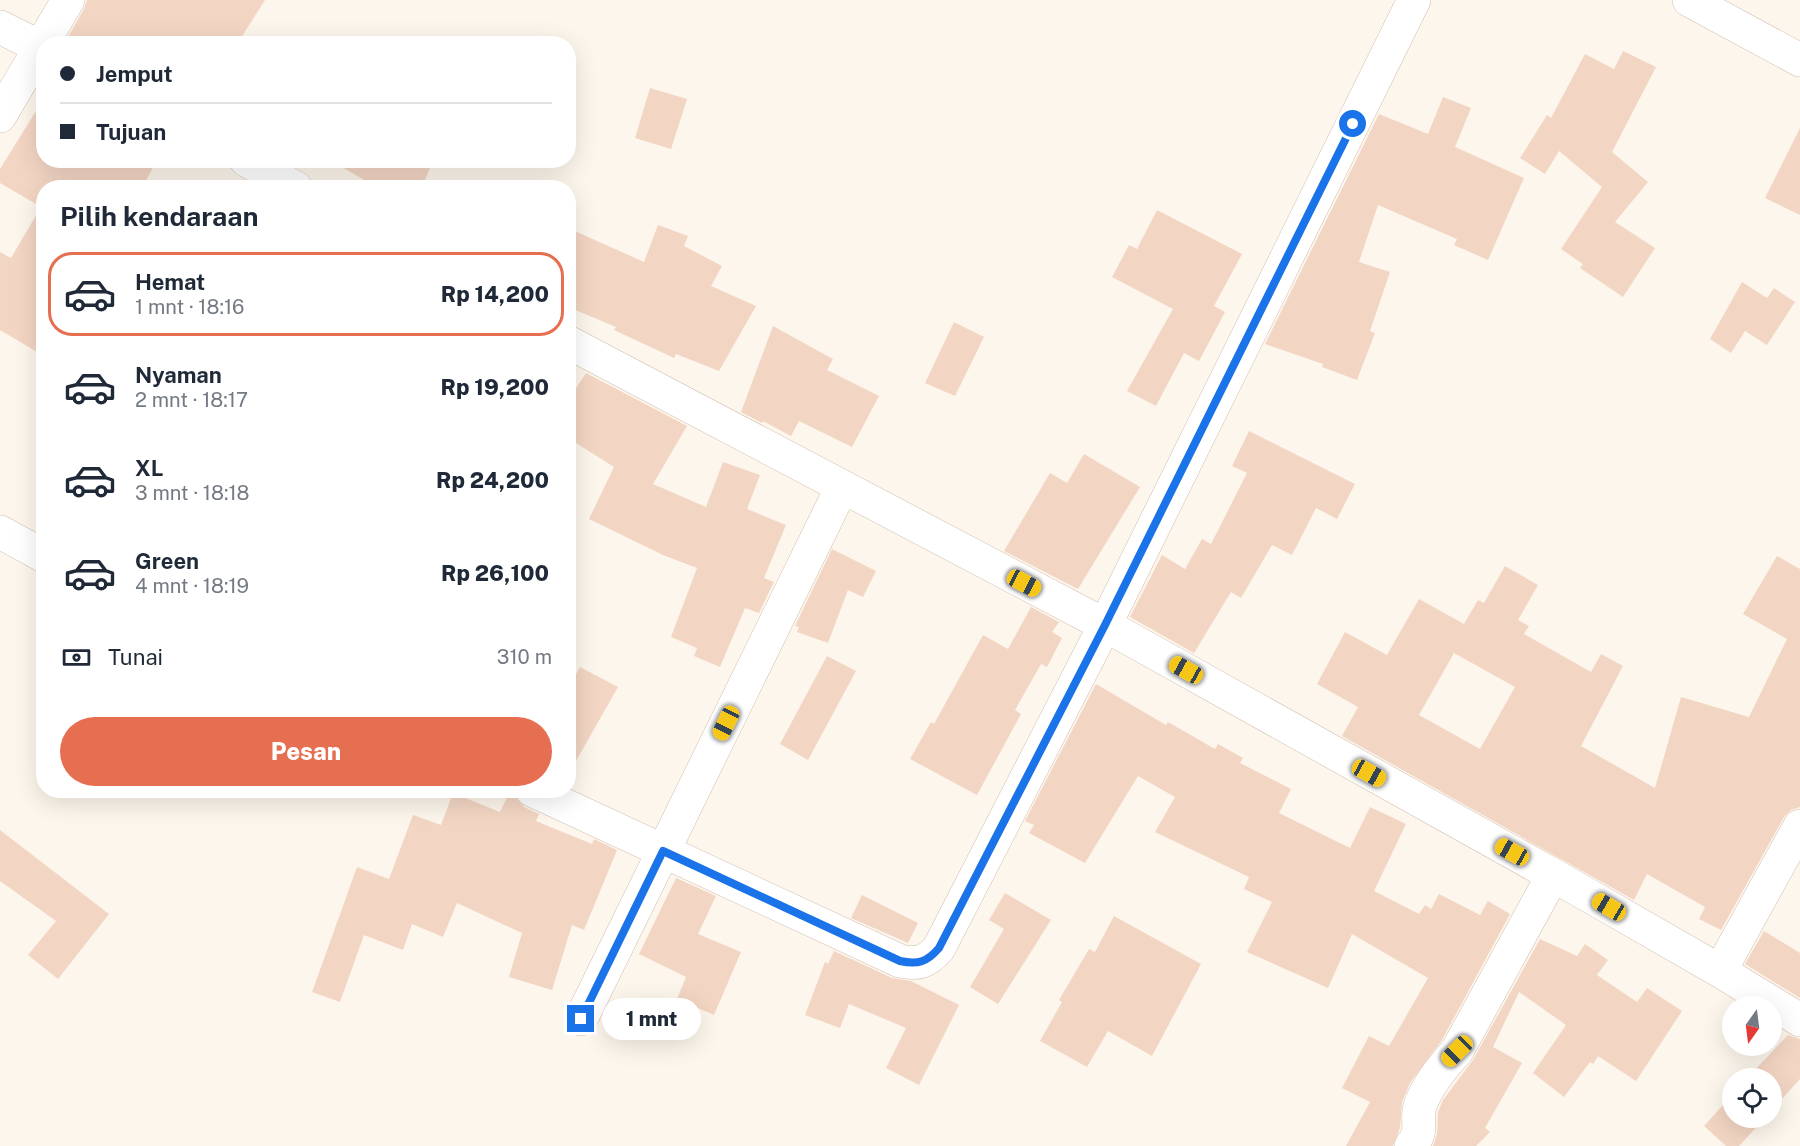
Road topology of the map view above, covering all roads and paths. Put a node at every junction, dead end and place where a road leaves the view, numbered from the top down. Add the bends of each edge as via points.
1 (68, 0) edge
2 (1414, 0) edge
3 (1689, 0) edge
4 (0, 27) edge
5 (48, 36) edge
6 (36, 45) edge
7 (36, 58) edge
8 (1800, 60) edge
9 (0, 116) edge
10 (260, 168) edge
11 (282, 180) edge
12 (576, 346) edge
13 (843, 488) junction
14 (0, 532) edge
15 (36, 552) edge
16 (1105, 625) junction
17 (549, 798) edge
18 (1800, 826) edge
19 (663, 851) junction
20 (1553, 875) junction
21 (1720, 971) junction
22 (581, 1019) dead end
23 (1800, 1020) edge
24 (1411, 1146) edge

1 - 5 street
2 - 16 street
3 - 8 street
4 - 6 street
7 - 9 street
10 - 11 street
12 - 13 street
13 - 16 street
13 - 19 street
14 - 15 street
16 - 19 street via 939,948 930,958 912,964 900,961
16 - 20 street
17 - 19 street
18 - 21 street
19 - 22 street
20 - 21 street
20 - 24 street via 1457,1051 1442,1066 1420,1107 1420,1131
21 - 23 street

